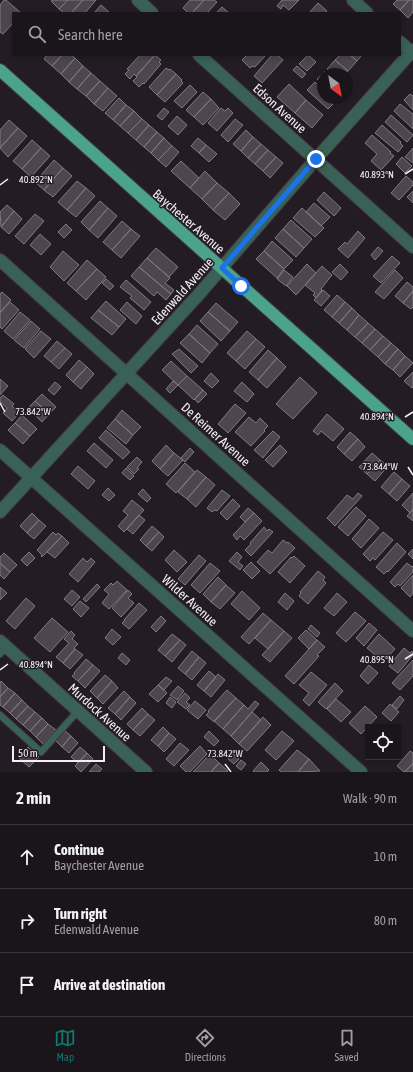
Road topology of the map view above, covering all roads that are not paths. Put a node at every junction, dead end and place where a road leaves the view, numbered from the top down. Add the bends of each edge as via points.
1 (138, 0) edge
2 (353, 0) edge
3 (151, 12) edge
4 (366, 12) edge
5 (401, 43) edge
6 (412, 52) edge
7 (200, 56) edge
8 (0, 70) edge
9 (316, 159) junction
10 (413, 246) edge
11 (0, 260) edge
12 (222, 268) junction
13 (128, 374) junction
14 (413, 440) edge
15 (0, 450) edge
16 (31, 477) junction
17 (0, 512) edge
18 (413, 631) edge
19 (2, 647) edge
20 (78, 711) junction
21 (0, 715) edge
22 (146, 772) edge
23 (361, 772) edge

1 - 3 street
2 - 4 street
5 - 6 street
6 - 9 street, Edenwald Avenue
7 - 9 street, Edson Avenue
8 - 12 main road, Baychester Avenue
9 - 10 street, Edson Avenue
9 - 12 street, Edenwald Avenue
11 - 13 street, De Reimer Avenue
12 - 13 street, Edenwald Avenue
12 - 14 main road, Baychester Avenue
13 - 16 street, Edenwald Avenue
13 - 18 street, De Reimer Avenue
15 - 16 street, Wilder Avenue
16 - 17 street, Edenwald Avenue
16 - 23 street, Wilder Avenue
19 - 20 street, Murdock Avenue
20 - 21 lane via 41,752
20 - 22 street, Murdock Avenue

